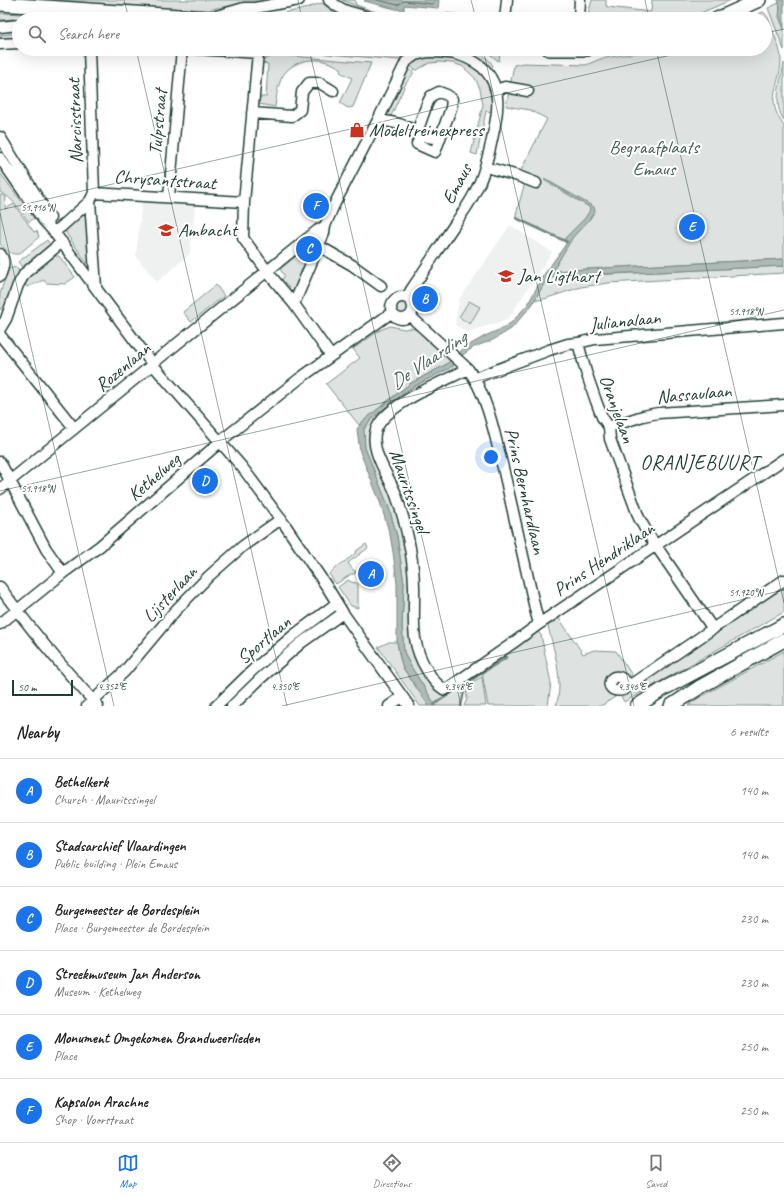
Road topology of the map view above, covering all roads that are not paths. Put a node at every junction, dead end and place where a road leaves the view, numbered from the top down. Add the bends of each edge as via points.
1 (299, 0) edge
2 (329, 0) edge
3 (580, 0) edge
4 (760, 0) edge
5 (506, 2) edge
6 (0, 4) edge
7 (255, 8) junction
8 (69, 12) edge
9 (102, 12) edge
10 (124, 12) edge
11 (230, 12) edge
12 (250, 12) edge
13 (347, 12) edge
14 (505, 12) edge
15 (579, 12) edge
16 (733, 12) edge
17 (12, 26) edge
18 (0, 27) edge
19 (12, 43) edge
20 (0, 44) edge
21 (89, 56) edge
22 (181, 56) edge
23 (258, 56) edge
24 (414, 56) edge
25 (462, 56) edge
26 (496, 90) junction
27 (333, 91) dead end
28 (528, 91) dead end
29 (252, 113) junction
30 (378, 120) junction
31 (419, 133) junction
32 (0, 137) edge
33 (0, 158) edge
34 (486, 167) junction
35 (536, 183) dead end
36 (92, 197) junction
37 (169, 197) junction
38 (244, 202) junction
39 (325, 226) junction
40 (54, 232) junction
41 (311, 235) junction
42 (62, 242) junction
43 (320, 244) junction
44 (2, 257) edge
45 (267, 270) junction
46 (0, 276) edge
47 (381, 286) dead end
48 (96, 289) junction
49 (407, 298) junction
50 (294, 304) junction
51 (392, 313) junction
52 (410, 316) junction
53 (784, 323) edge
54 (0, 329) edge
55 (0, 335) edge
56 (578, 343) junction
57 (331, 356) junction
58 (465, 366) junction
59 (149, 368) junction
60 (475, 378) junction
61 (784, 405) edge
62 (609, 427) junction
63 (74, 428) junction
64 (221, 442) junction
65 (784, 459) edge
66 (0, 462) edge
67 (10, 481) junction
68 (0, 489) edge
69 (281, 519) junction
70 (656, 545) junction
71 (63, 573) junction
72 (784, 580) edge
73 (0, 587) edge
74 (337, 604) junction
75 (17, 610) junction
76 (343, 613) junction
77 (0, 624) edge
78 (540, 624) junction
79 (784, 625) edge
80 (713, 629) junction
81 (784, 640) edge
82 (629, 685) dead end
83 (445, 690) joint
84 (402, 697) junction
85 (93, 704) edge
86 (216, 706) edge
87 (232, 706) edge
88 (389, 706) edge
89 (409, 706) edge
90 (637, 706) edge
91 (670, 706) edge

1 - 7 street
2 - 13 street
3 - 15 street
4 - 16 main road
5 - 14 street
6 - 8 main road
7 - 11 street
7 - 12 street
9 - 10 main road
17 - 18 street
19 - 20 street
21 - 36 street, Narcisstraat
22 - 37 street, Tulpstraat
23 - 29 street
24 - 30 street, Emaus via 406,62
25 - 26 street, Emaus via 488,73
26 - 28 street via 505,87
26 - 34 street, Emaus via 498,111
27 - 29 street via 320,83 309,83 302,92 300,110 292,116
29 - 38 street
30 - 31 street via 408,127
30 - 39 street
31 - 31 street via 417,144 435,152 452,99 439,92 431,96
32 - 40 street via 51,220
33 - 40 street
34 - 35 street
34 - 49 street, Emaus via 476,192
36 - 37 street, Chrysantstraat
36 - 40 street
36 - 48 street, Narcisstraat
37 - 38 street, Chrysantstraat
38 - 45 street via 243,238
39 - 41 street, Rozenlaan
39 - 43 street
40 - 42 street
41 - 43 street
41 - 45 street, Rozenlaan
42 - 48 street
42 - 54 street via 25,273
43 - 47 street
43 - 50 street
44 - 46 street
45 - 50 street
45 - 59 street, Rozenlaan
48 - 59 street
49 - 51 street via 400,297 394,300 391,306
49 - 52 street via 413,306
50 - 57 street
51 - 52 street via 400,320
51 - 57 street, Kethelweg
52 - 58 street, Prins Bernhardlaan
53 - 56 street, Julianalaan via 595,339
55 - 63 street
56 - 60 street, Julianalaan via 548,350
56 - 62 street, Oranjelaan via 596,401
57 - 64 street, Kethelweg
58 - 60 street, Prins Bernhardlaan
58 - 83 street, Mauritssingel via 395,408 379,422 374,437 377,454 395,493 410,546 416,648 435,683
59 - 63 street, Rozenlaan
59 - 64 street
60 - 78 street, Prins Bernhardlaan via 495,437
61 - 62 street, Nassaulaan via 658,413
62 - 70 street, Oranjelaan via 610,439 639,518
63 - 67 street, Rozenlaan
64 - 69 street
64 - 71 street, Kethelweg via 106,541
65 - 70 street, Prins Hendriklaan
66 - 67 street
67 - 68 street, Rozenlaan
67 - 71 street via 46,549
69 - 74 street
69 - 85 street, Lijsterlaan via 243,546 209,576
70 - 78 street, Prins Hendriklaan
70 - 80 street, Oranjelaan
71 - 75 street, Kethelweg
72 - 80 street
73 - 75 street
74 - 76 street
74 - 86 street, Sportlaan via 288,640
75 - 77 street, Kethelweg
75 - 85 street
76 - 84 street
76 - 87 street, Sportlaan via 301,644
78 - 83 street, Prins Hendriklaan
79 - 90 main road via 665,688
80 - 82 street
81 - 91 main road
84 - 88 street
84 - 89 street

